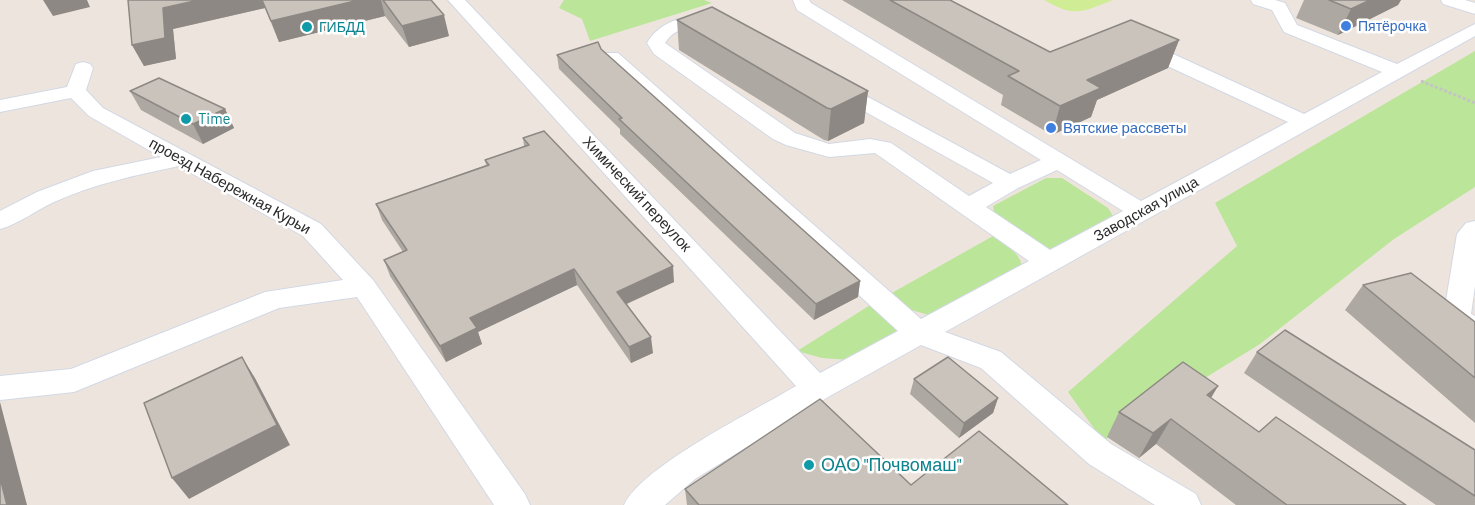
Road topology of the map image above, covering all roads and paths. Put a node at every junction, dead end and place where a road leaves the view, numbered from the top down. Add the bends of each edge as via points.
1 (456, 0) edge
2 (801, 0) edge
3 (1259, 0) edge
4 (1449, 0) edge
5 (1475, 9) edge
6 (728, 26) edge
7 (1475, 29) edge
8 (1120, 37) edge
9 (611, 57) edge
10 (1405, 74) junction
11 (819, 77) edge
12 (1475, 103) edge
13 (0, 106) edge
14 (1305, 122) junction
15 (182, 159) junction
16 (1058, 160) junction
17 (1010, 183) junction
18 (968, 207) junction
19 (1141, 211) junction
20 (0, 221) edge
21 (1475, 229) edge
22 (1049, 262) junction
23 (364, 287) junction
24 (1475, 329) edge
25 (918, 333) junction
26 (0, 388) edge
27 (817, 389) junction
28 (513, 505) edge
29 (640, 505) edge
30 (1184, 505) edge

1 - 27 street, Химический переулок
2 - 16 street via 803,6
3 - 10 street via 1279,7 1290,28
4 - 5 street
6 - 18 street via 690,21 659,35 656,43 800,144 838,152 872,144 883,148
7 - 10 street, Заводская улица
8 - 14 street
9 - 25 street
10 - 12 path
10 - 14 street, Заводская улица
11 - 17 street
13 - 15 street, проезд Набережная Курьи via 79,80 96,112
14 - 19 street, Заводская улица
15 - 20 street via 101,176 45,196
15 - 23 street, проезд Набережная Курьи via 312,230
16 - 17 street
16 - 19 street
17 - 18 street
18 - 22 street
19 - 22 street, Заводская улица
21 - 24 street via 1469,234 1457,319
22 - 25 street, Заводская улица
23 - 26 street via 274,299 74,380
23 - 28 street, проезд Набережная Курьи
25 - 27 street, Заводская улица
25 - 30 street via 991,360 1100,454
27 - 29 street, Заводская улица via 683,469

